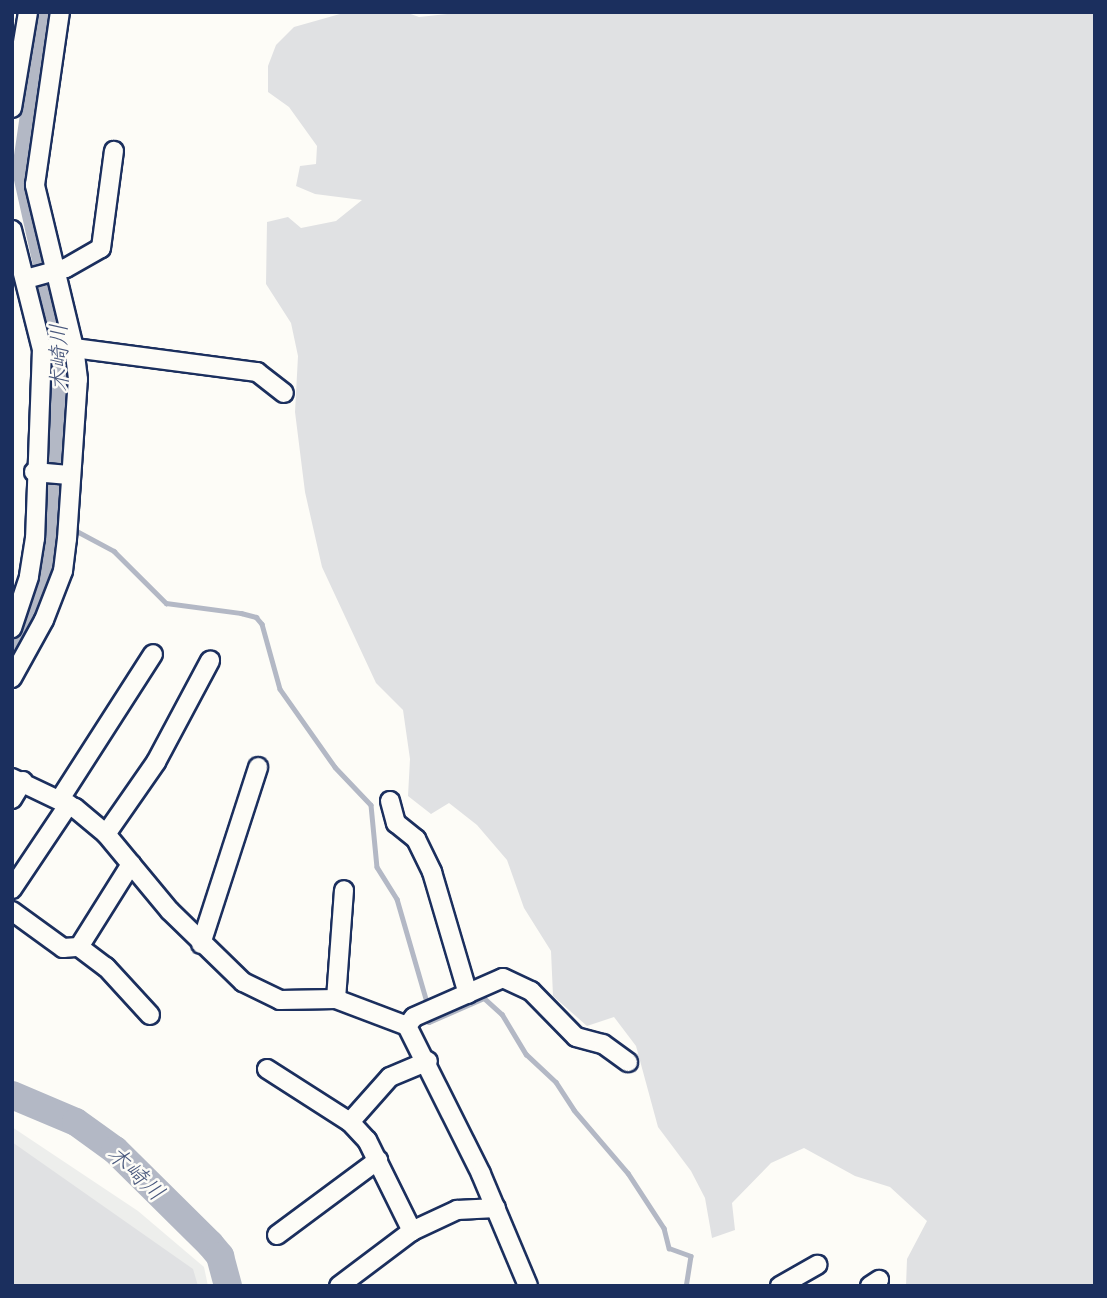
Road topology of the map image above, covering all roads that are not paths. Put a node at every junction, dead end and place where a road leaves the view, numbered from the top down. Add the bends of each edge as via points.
1 (28, 12) edge
2 (60, 12) edge
3 (18, 52) edge
4 (12, 108) edge
5 (114, 151) dead end
6 (12, 230) edge
7 (57, 268) junction
8 (26, 279) junction
9 (75, 348) junction
10 (42, 349) junction
11 (285, 393) dead end
12 (34, 472) junction
13 (69, 475) junction
14 (29, 578) junction
15 (56, 588) junction
16 (12, 628) edge
17 (153, 654) dead end
18 (210, 661) dead end
19 (12, 678) edge
20 (258, 767) dead end
21 (18, 780) edge
22 (12, 799) edge
23 (390, 801) dead end
24 (64, 802) junction
25 (106, 834) junction
26 (131, 864) junction
27 (12, 889) edge
28 (344, 890) dead end
29 (12, 911) edge
30 (201, 944) junction
31 (79, 947) junction
32 (468, 993) junction
33 (336, 999) junction
34 (150, 1015) dead end
35 (407, 1026) junction
36 (428, 1061) junction
37 (628, 1062) dead end
38 (267, 1069) dead end
39 (351, 1122) junction
40 (378, 1160) junction
41 (496, 1208) junction
42 (412, 1231) junction
43 (278, 1235) dead end
44 (817, 1265) dead end
45 (339, 1286) edge
46 (528, 1286) edge
47 (780, 1286) edge

1 - 3 street
2 - 7 street via 35,185
3 - 4 street
5 - 7 street via 101,248 66,268
6 - 8 street
7 - 8 street
7 - 9 street
8 - 10 street
9 - 10 street
9 - 11 street via 257,372
9 - 13 street via 78,379
10 - 12 street
12 - 13 street
12 - 14 street
13 - 15 street via 67,539
14 - 15 street
14 - 16 street
15 - 19 street
17 - 24 street
18 - 25 street via 156,762
20 - 30 street
21 - 22 street
21 - 24 street
23 - 32 street via 396,823 416,839 432,872
24 - 25 street
24 - 27 street
25 - 26 street
26 - 30 street
26 - 31 street
28 - 33 street
29 - 31 street via 63,948
30 - 33 street via 262,994 279,1000
31 - 34 street via 106,967
32 - 35 street via 414,1017
32 - 37 street via 503,978 531,991 576,1037 603,1044
33 - 35 street
35 - 36 street
36 - 39 street via 390,1077
36 - 41 street
38 - 39 street
39 - 40 street
40 - 42 street
40 - 43 street
41 - 42 street via 457,1210
41 - 46 street
42 - 45 street
44 - 47 street

